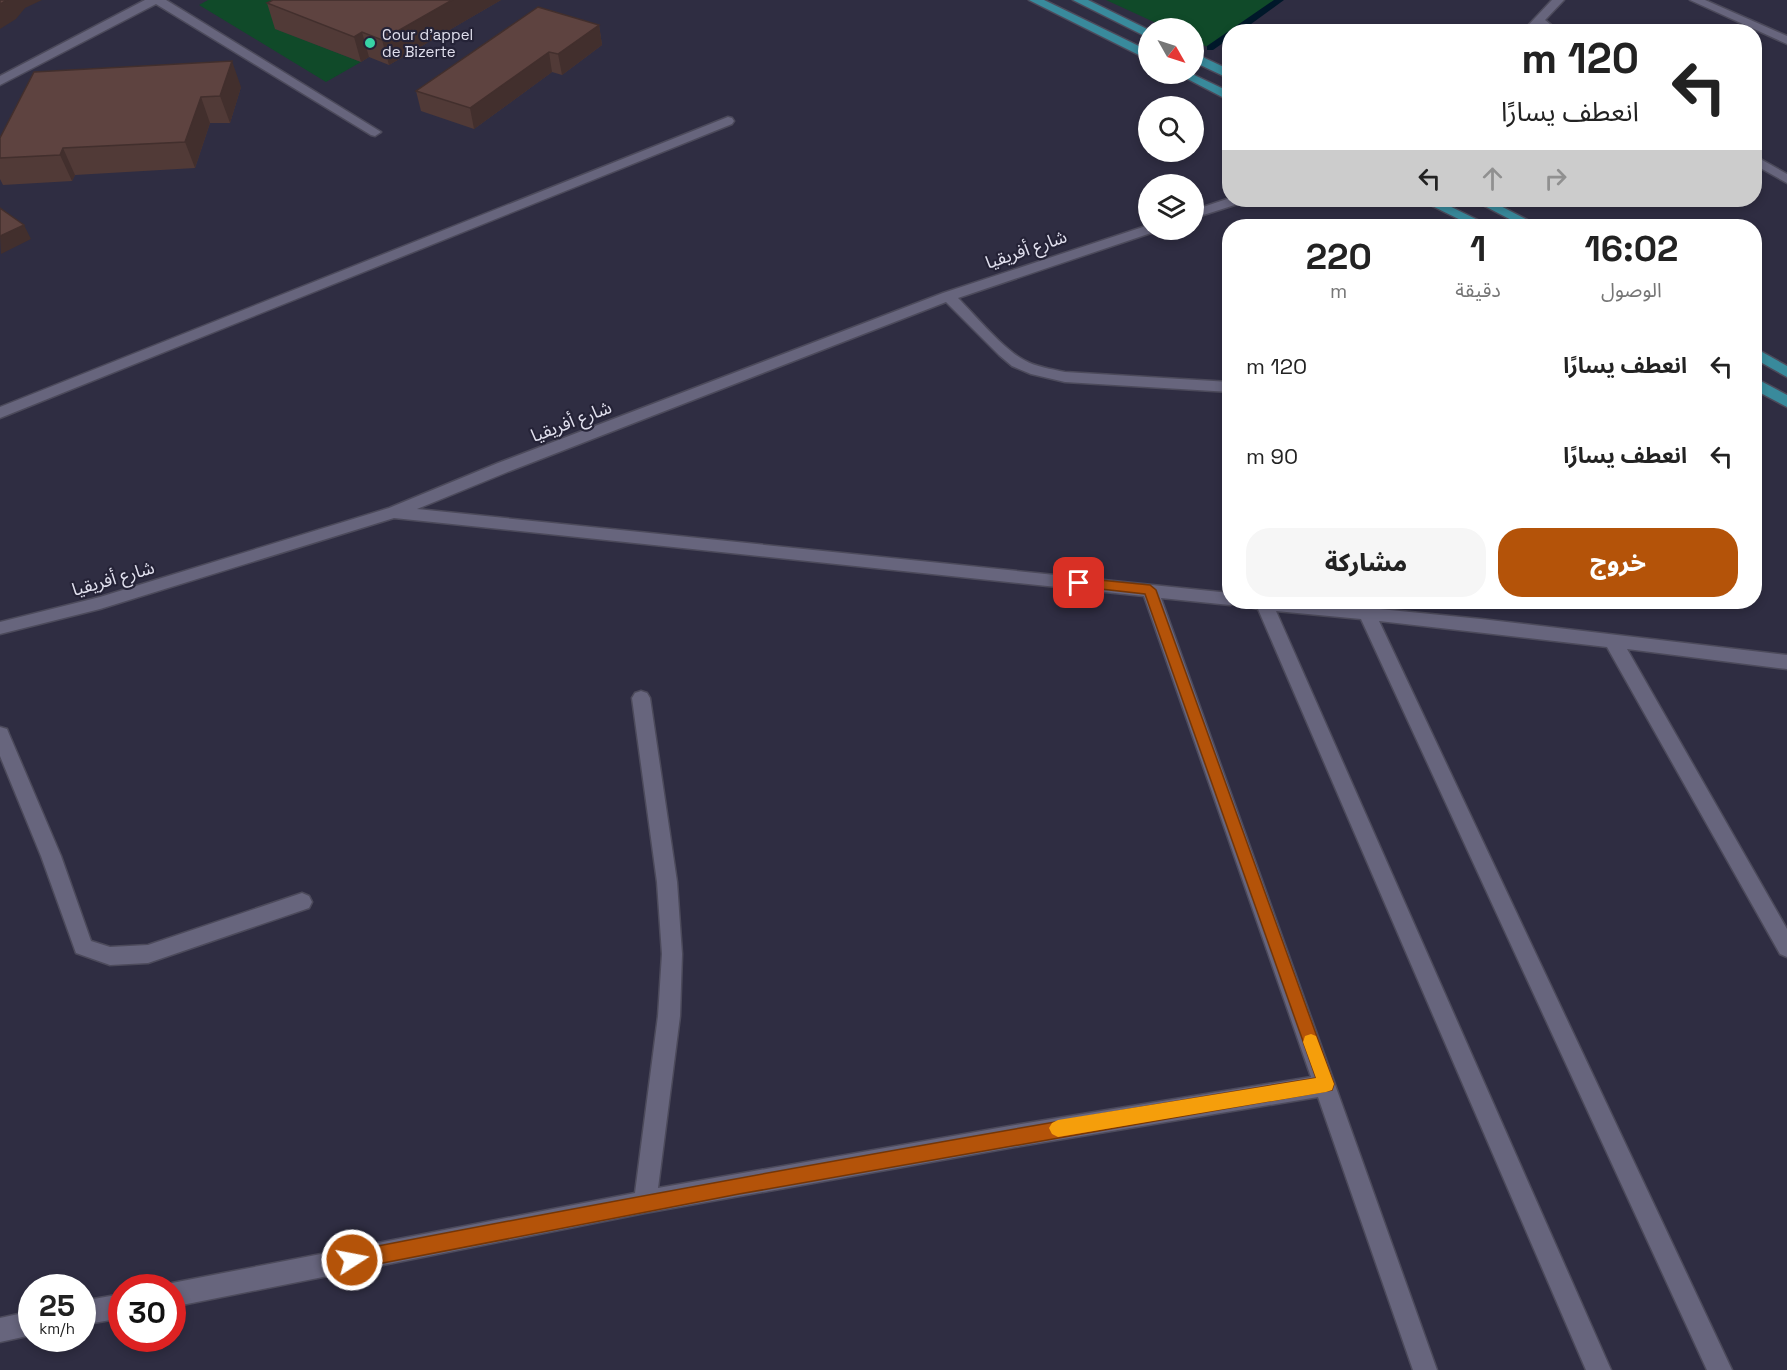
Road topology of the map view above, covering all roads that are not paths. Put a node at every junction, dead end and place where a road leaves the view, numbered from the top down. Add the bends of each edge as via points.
1 (156, 0) edge
2 (1035, 0) edge
3 (1079, 0) edge
4 (1558, 0) edge
5 (1696, 0) edge
6 (1538, 21) junction
7 (1535, 24) edge
8 (1543, 24) edge
9 (1751, 24) edge
10 (1762, 29) edge
11 (1138, 30) edge
12 (1787, 40) edge
13 (1138, 51) edge
14 (1204, 62) edge
15 (1222, 71) edge
16 (0, 81) edge
17 (1204, 84) edge
18 (1222, 93) edge
19 (728, 121) dead end
20 (375, 132) dead end
21 (1762, 164) edge
22 (1787, 179) edge
23 (1222, 205) edge
24 (1442, 207) edge
25 (1494, 207) edge
26 (1204, 211) edge
27 (1468, 219) edge
28 (1518, 219) edge
29 (1138, 233) edge
30 (948, 296) junction
31 (1762, 357) edge
32 (1787, 372) edge
33 (1762, 386) edge
34 (1222, 387) edge
35 (1787, 402) edge
36 (0, 413) edge
37 (395, 512) junction
38 (1150, 590) junction
39 (1222, 598) edge
40 (1261, 609) edge
41 (1322, 609) edge
42 (1368, 614) junction
43 (0, 628) edge
44 (1613, 641) junction
45 (1787, 662) edge
46 (641, 698) dead end
47 (0, 734) edge
48 (302, 902) dead end
49 (1787, 948) edge
50 (1326, 1084) junction
51 (645, 1202) junction
52 (186, 1292) edge
53 (18, 1326) edge
54 (0, 1330) edge
55 (1425, 1370) edge
56 (1599, 1370) edge
57 (1720, 1370) edge

1 - 16 street
1 - 20 street
2 - 13 main road
3 - 11 main road
4 - 6 street
5 - 9 street
6 - 7 street
6 - 8 street
10 - 12 street
14 - 15 main road
17 - 18 main road
19 - 36 street
21 - 22 street
23 - 26 street
24 - 27 main road
25 - 28 main road
29 - 30 street, شارع أفريقيا
30 - 34 street via 1004,352 1036,371 1065,377
30 - 37 street, شارع أفريقيا
31 - 32 main road
33 - 35 main road
37 - 38 street
37 - 43 street, شارع أفريقيا via 133,593
38 - 39 street
38 - 50 street
40 - 56 street
41 - 42 street
42 - 44 street
42 - 57 street
44 - 45 street
44 - 49 street
46 - 51 street via 667,882 672,954 669,1016
47 - 48 street via 51,856 83,947 110,956 148,954
50 - 51 street
50 - 55 street
51 - 52 street
53 - 54 street

